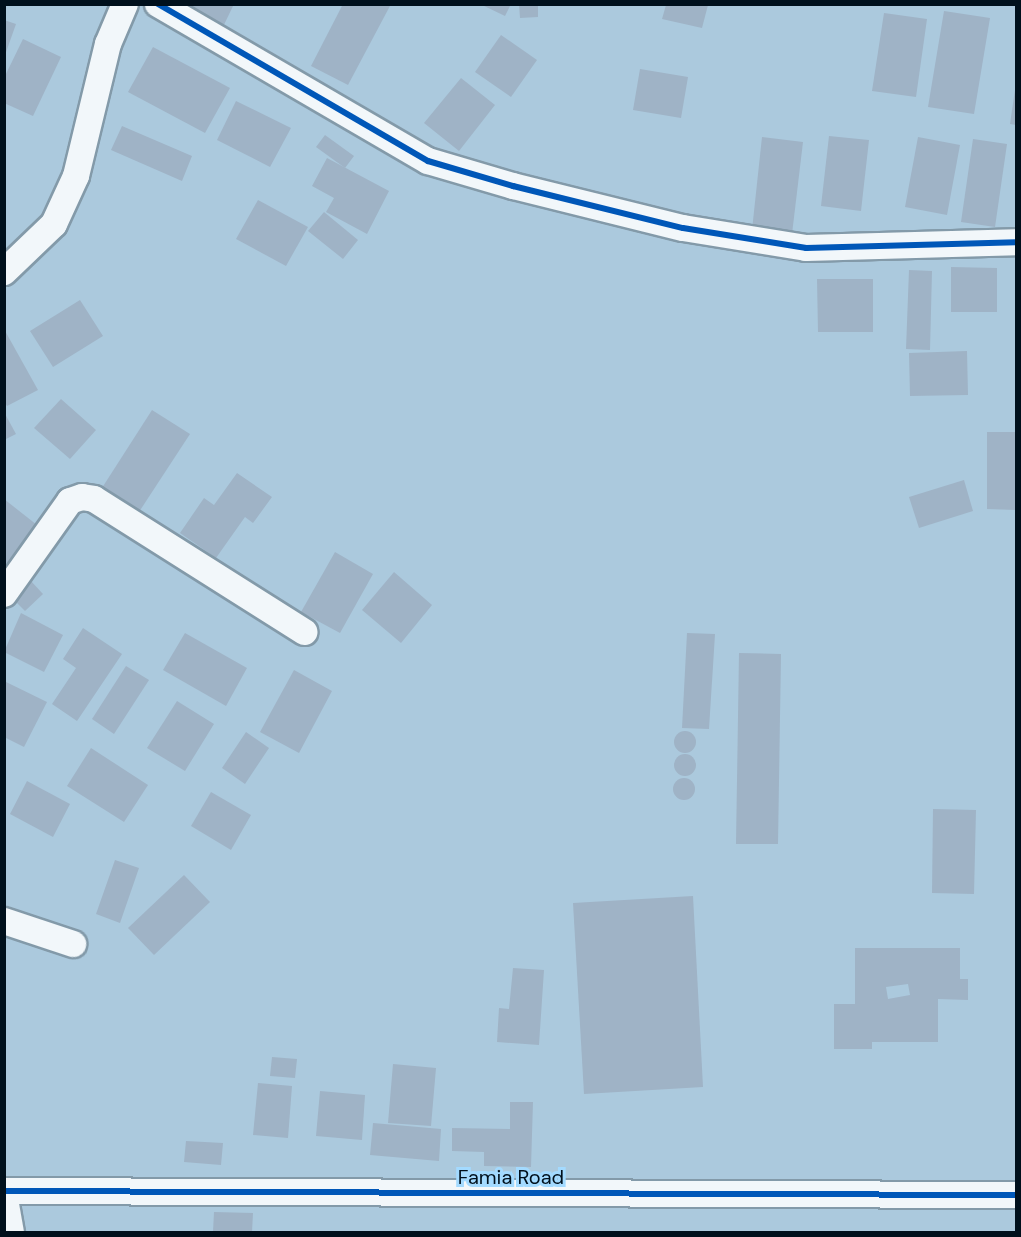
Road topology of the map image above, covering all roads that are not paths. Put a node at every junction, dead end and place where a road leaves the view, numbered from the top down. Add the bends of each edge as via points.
1 (125, 4) edge
2 (158, 4) edge
3 (1017, 242) edge
4 (4, 272) edge
5 (4, 594) edge
6 (304, 632) dead end
7 (4, 921) edge
8 (73, 944) dead end
9 (4, 1192) edge
10 (1017, 1195) edge
11 (11, 1233) edge

1 - 4 street via 108,44 76,176 54,224
2 - 3 street via 428,161 513,186 683,228 806,249
5 - 6 street via 70,501 82,497 94,499
7 - 8 street
9 - 10 street, Famia Road
9 - 11 street

